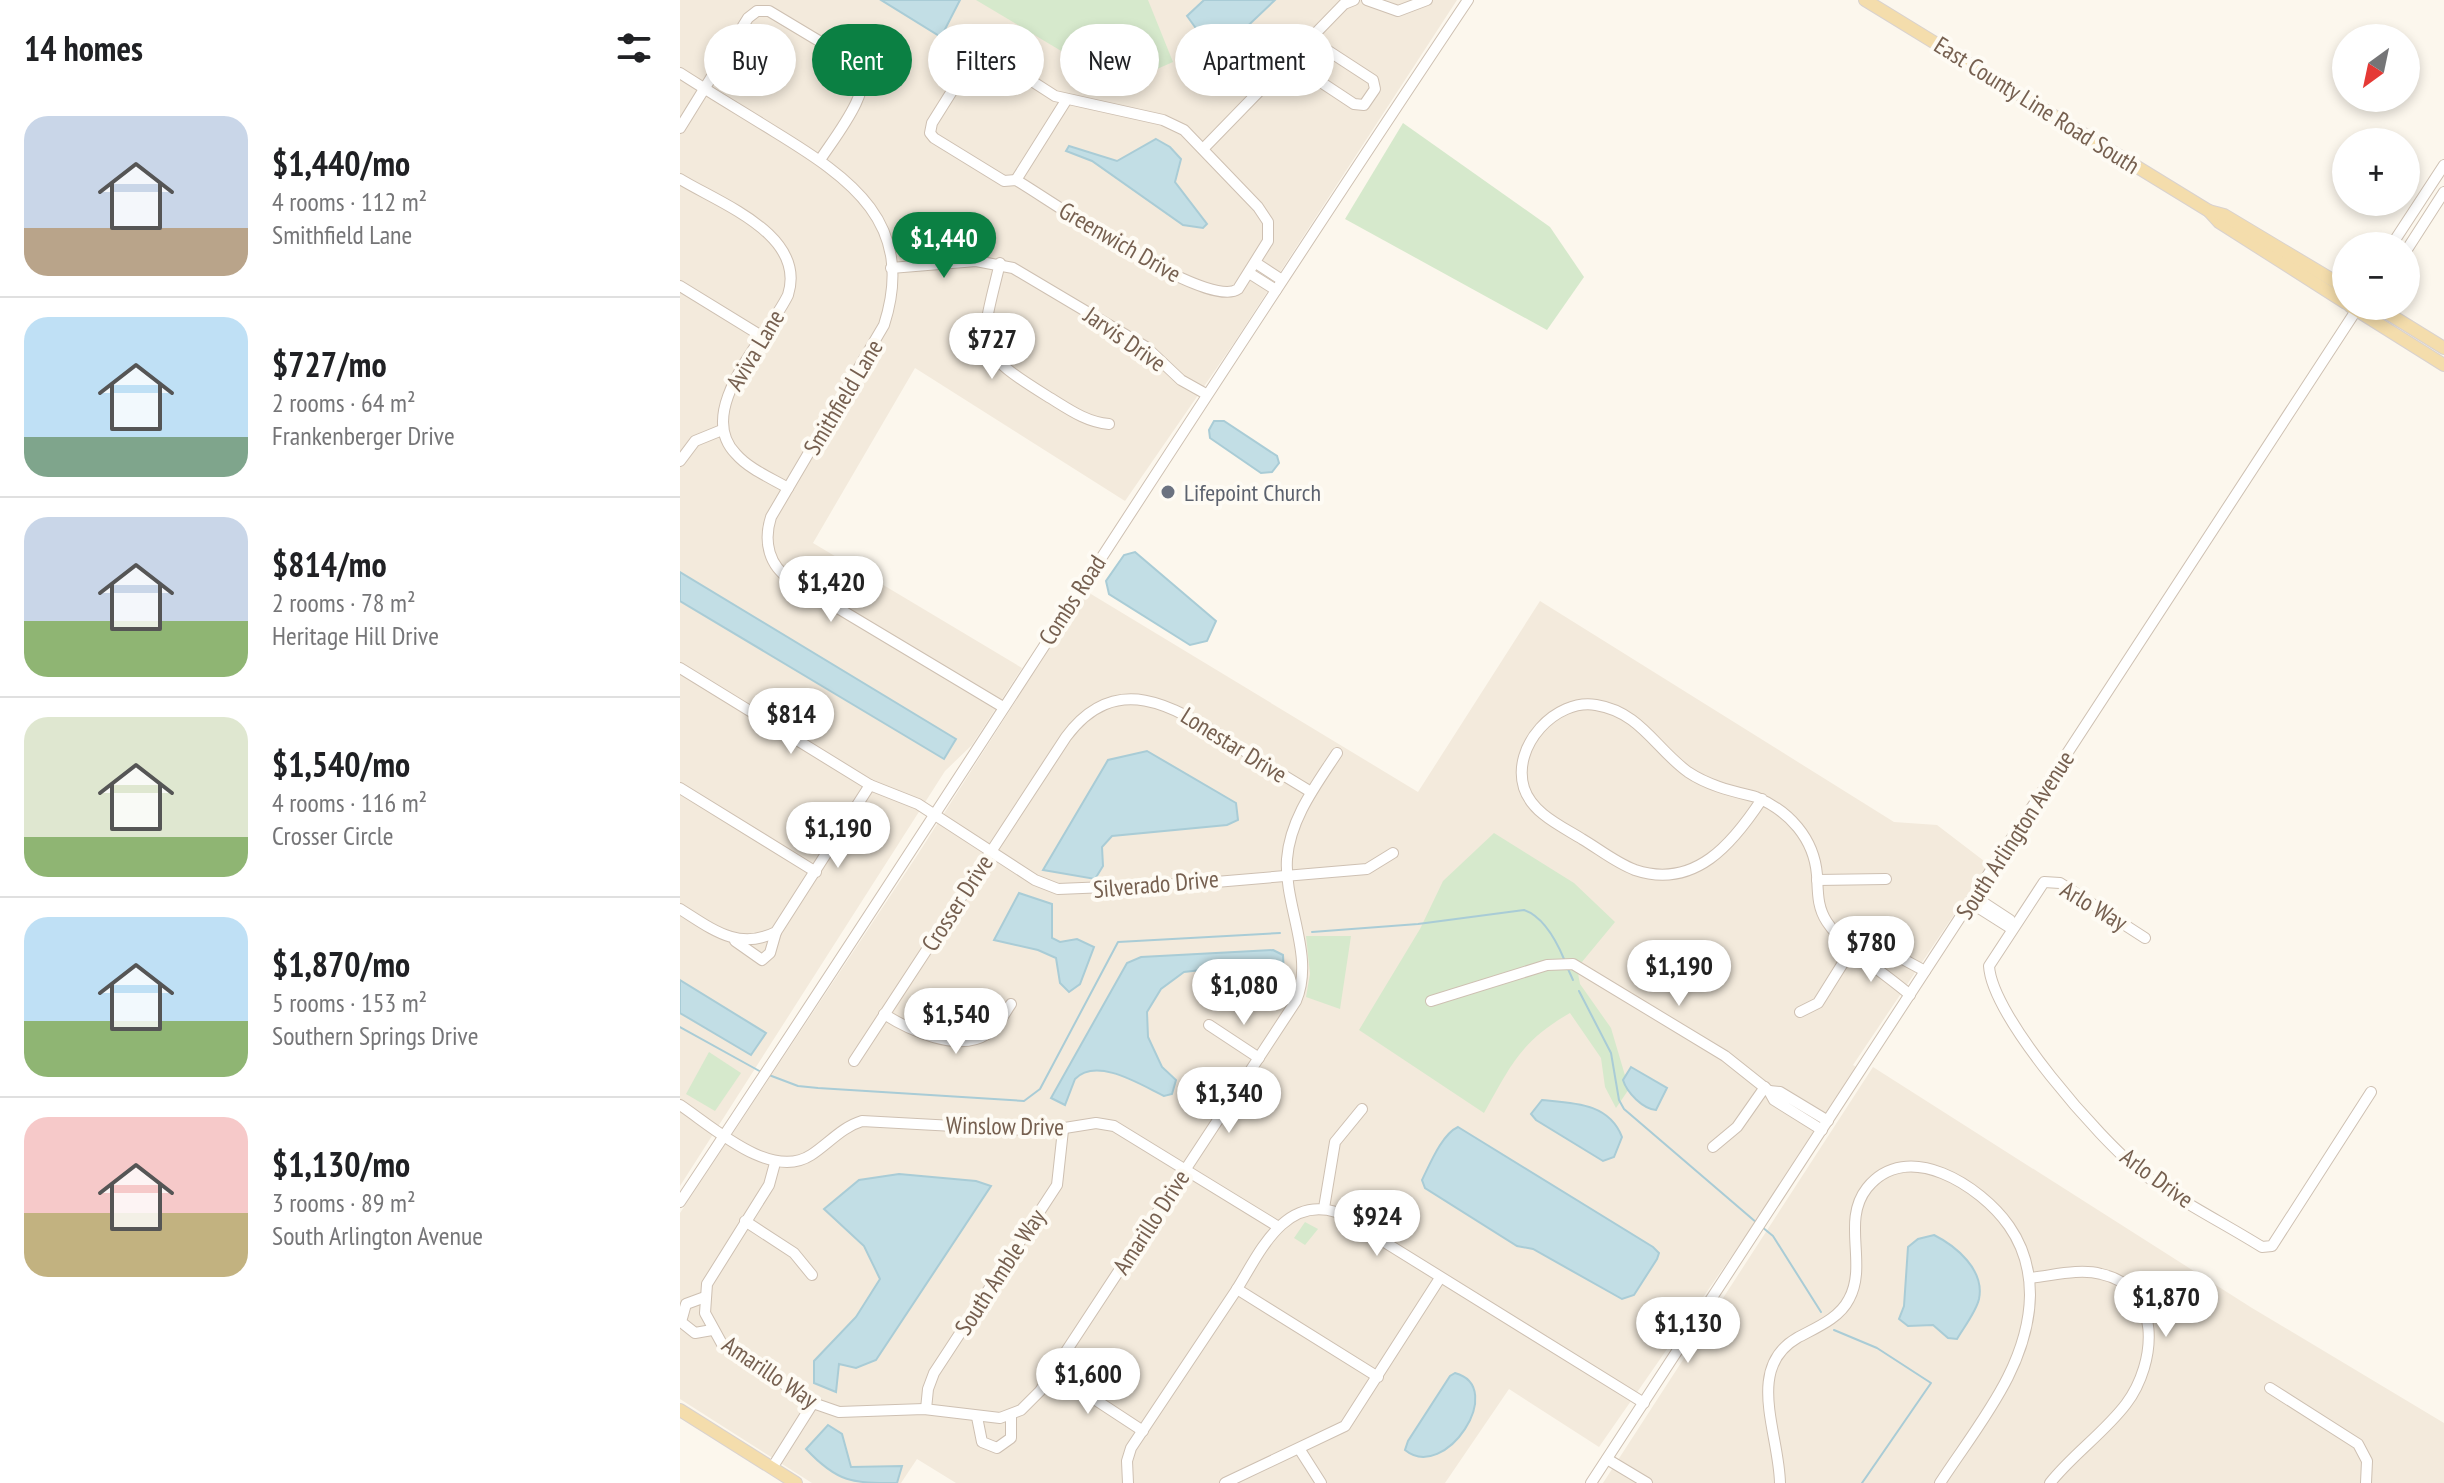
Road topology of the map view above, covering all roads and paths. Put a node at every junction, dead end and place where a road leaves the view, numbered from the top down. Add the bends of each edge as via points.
1 (1354, 0) edge
2 (1367, 0) edge
3 (1427, 0) edge
4 (1468, 0) edge
5 (1865, 0) edge
6 (744, 24) edge
7 (792, 24) edge
8 (1325, 24) edge
9 (796, 26) edge
10 (1334, 55) edge
11 (680, 73) edge
12 (704, 88) joint
13 (1334, 91) edge
14 (717, 96) edge
15 (1255, 96) edge
16 (1067, 99) junction
17 (680, 128) edge
18 (1203, 149) junction
19 (820, 160) junction
20 (2444, 165) edge
21 (680, 179) edge
22 (1016, 180) junction
23 (2444, 192) edge
24 (2209, 211) junction
25 (2400, 232) edge
26 (2418, 232) edge
27 (1000, 263) junction
28 (891, 268) junction
29 (1252, 268) junction
30 (2332, 280) edge
31 (1279, 285) junction
32 (680, 286) edge
33 (2332, 293) edge
34 (2344, 320) edge
35 (2375, 320) edge
36 (2399, 320) edge
37 (763, 337) junction
38 (2444, 348) edge
39 (2444, 365) edge
40 (1206, 394) junction
41 (1109, 424) dead end
42 (722, 430) junction
43 (680, 461) edge
44 (788, 488) junction
45 (680, 668) edge
46 (1003, 707) junction
47 (1337, 753) dead end
48 (870, 785) junction
49 (1034, 787) joint
50 (680, 788) edge
51 (1311, 792) junction
52 (1762, 799) junction
53 (936, 815) junction
54 (991, 852) junction
55 (1393, 853) dead end
56 (816, 872) junction
57 (1287, 874) junction
58 (1886, 879) dead end
59 (1817, 880) junction
60 (1973, 900) junction
61 (680, 909) edge
62 (2013, 926) junction
63 (776, 932) junction
64 (2145, 938) dead end
65 (735, 941) junction
66 (1853, 947) junction
67 (1925, 971) junction
68 (1910, 995) junction
69 (1431, 1001) dead end
70 (1011, 1004) dead end
71 (1800, 1012) dead end
72 (884, 1014) junction
73 (1209, 1025) dead end
74 (1259, 1058) junction
75 (854, 1061) dead end
76 (1767, 1089) junction
77 (2371, 1092) dead end
78 (680, 1105) edge
79 (1362, 1109) dead end
80 (1825, 1126) junction
81 (1063, 1130) junction
82 (725, 1134) junction
83 (1713, 1147) dead end
84 (775, 1163) junction
85 (1186, 1169) junction
86 (680, 1202) edge
87 (1324, 1208) junction
88 (745, 1221) junction
89 (1277, 1226) junction
90 (812, 1275) dead end
91 (1440, 1278) junction
92 (2029, 1278) junction
93 (1237, 1289) junction
94 (705, 1297) junction
95 (681, 1316) edge
96 (712, 1330) junction
97 (1053, 1372) junction
98 (1378, 1377) junction
99 (2270, 1388) dead end
100 (813, 1403) junction
101 (1644, 1403) junction
102 (926, 1409) junction
103 (680, 1410) edge
104 (1011, 1415) junction
105 (977, 1417) junction
106 (1143, 1431) junction
107 (1300, 1450) junction
108 (1607, 1459) junction
109 (772, 1468) junction
110 (796, 1483) edge
111 (1128, 1483) edge
112 (1225, 1483) edge
113 (1321, 1483) edge
114 (1591, 1483) edge
115 (1647, 1483) edge
116 (1780, 1483) edge
117 (1940, 1483) edge
118 (2050, 1483) edge
119 (2366, 1483) edge

1 - 8 street
2 - 3 street via 1398,11
4 - 31 street, Combs Road
5 - 24 main road, East County Line Road South
6 - 7 street via 757,11 774,13
9 - 19 street via 856,63 865,75 864,89
10 - 13 street via 1373,80 1375,89 1364,105
11 - 12 street, Smithfield Lane
12 - 17 street
14 - 19 street, Smithfield Lane
15 - 18 street
16 - 18 street via 1174,123
16 - 22 street
16 - 22 street, Greenwich Drive via 988,52 972,58 930,133 1002,180
18 - 29 street via 1268,222 1268,241
19 - 28 street, Smithfield Lane via 844,176 869,204 885,238
20 - 25 street
21 - 37 street, Aviva Lane via 775,238 787,254 792,275 788,295
22 - 29 street, Greenwich Drive via 1171,276 1226,294 1238,289
23 - 26 street
24 - 30 main road, East County Line Road South
24 - 33 main road, East County Line Road South
27 - 28 street
27 - 40 street, Jarvis Drive via 1146,347 1181,380
27 - 41 street via 985,325 994,359 1080,417
28 - 44 street, Smithfield Lane via 890,304 881,334
29 - 31 street
31 - 40 street, Combs Road
32 - 37 street
34 - 60 street, South Arlington Avenue
35 - 39 main road, East County Line Road South
36 - 38 main road
37 - 42 street, Aviva Lane via 726,398
40 - 46 street, Combs Road
42 - 43 street via 695,441
42 - 44 street via 737,456
44 - 46 street, Smithfield Lane via 767,533 778,569
45 - 48 street, Silverado Drive
46 - 53 street, Combs Road
47 - 51 street, Amarillo Drive
48 - 53 street, Silverado Drive
48 - 56 street
49 - 51 street, Lonestar Drive via 1074,728 1103,707 1142,699 1171,706
49 - 54 street, Crosser Drive
50 - 56 street
51 - 57 street, Amarillo Drive via 1291,838
52 - 52 street via 1702,780 1629,716 1596,705 1562,709 1548,720 1531,739 1523,774 1532,804 1543,813 1619,862 1649,873 1674,873 1710,860 1739,833
52 - 59 street via 1798,827 1814,855
53 - 54 street, Silverado Drive
53 - 82 street, Combs Road
54 - 57 street, Silverado Drive via 1035,880 1069,891
54 - 72 street, Crosser Drive
55 - 57 street, Silverado Drive via 1367,869
56 - 63 street
57 - 74 street, Amarillo Drive via 1302,960 1301,985 1293,1007
58 - 59 street
59 - 66 street via 1817,898 1828,924
60 - 62 street
60 - 67 street, South Arlington Avenue
61 - 65 street
62 - 64 street, Arlo Way via 2039,886 2051,880
62 - 77 street, Arlo Drive via 1993,958 1990,977 2022,1038 2142,1173 2262,1247 2272,1246
63 - 65 street
63 - 65 street via 770,953 762,960
66 - 67 street via 1886,950
66 - 68 street
66 - 71 street via 1818,1003
67 - 68 street, South Arlington Avenue
68 - 80 street, South Arlington Avenue
69 - 76 street via 1566,964 1725,1056
70 - 72 street via 990,1033 968,1039 921,1036
72 - 75 street, Crosser Drive
73 - 74 street
74 - 85 street, Amarillo Drive
76 - 80 street via 1780,1092
76 - 83 street via 1729,1136
78 - 82 street
79 - 87 street via 1335,1142
80 - 101 street, South Arlington Avenue
81 - 84 street, Winslow Drive via 862,1121 801,1160
81 - 85 street, Winslow Drive via 1096,1123 1114,1126
81 - 102 street, South Amble Way via 1055,1188 934,1373
82 - 84 street
82 - 86 street, Combs Road
84 - 88 street via 769,1185
85 - 89 street, Winslow Drive
85 - 97 street, Amarillo Drive
87 - 89 street via 1296,1214
87 - 91 street
88 - 90 street via 794,1253
88 - 94 street via 712,1273
89 - 93 street
91 - 98 street
91 - 101 street
92 - 116 street via 2010,1226 1975,1193 1925,1167 1902,1167 1877,1178 1856,1209 1855,1277 1849,1300 1832,1318 1784,1347 1770,1367 1767,1388
92 - 117 street via 2027,1317 2003,1389
92 - 118 street via 2092,1272 2112,1276 2132,1290 2149,1324 2146,1361 2133,1393
93 - 98 street
93 - 106 street
94 - 95 street via 687,1302
94 - 96 street, Amarillo Way
95 - 96 street, Amarillo Way via 691,1332
96 - 100 street, Amarillo Way via 726,1347
97 - 104 street, Amarillo Drive via 1033,1400
97 - 106 street
98 - 107 street via 1345,1426
99 - 119 street via 2358,1444 2367,1461
100 - 102 street, Amarillo Way via 846,1413
100 - 109 street
101 - 108 street, South Arlington Avenue
102 - 105 street, Amarillo Way
103 - 109 main road
104 - 105 street
104 - 105 street, Amarillo Drive via 1010,1439 997,1448 980,1439
106 - 111 street via 1127,1461
107 - 112 street
107 - 113 street
108 - 114 street, South Arlington Avenue
108 - 115 street
109 - 110 main road

